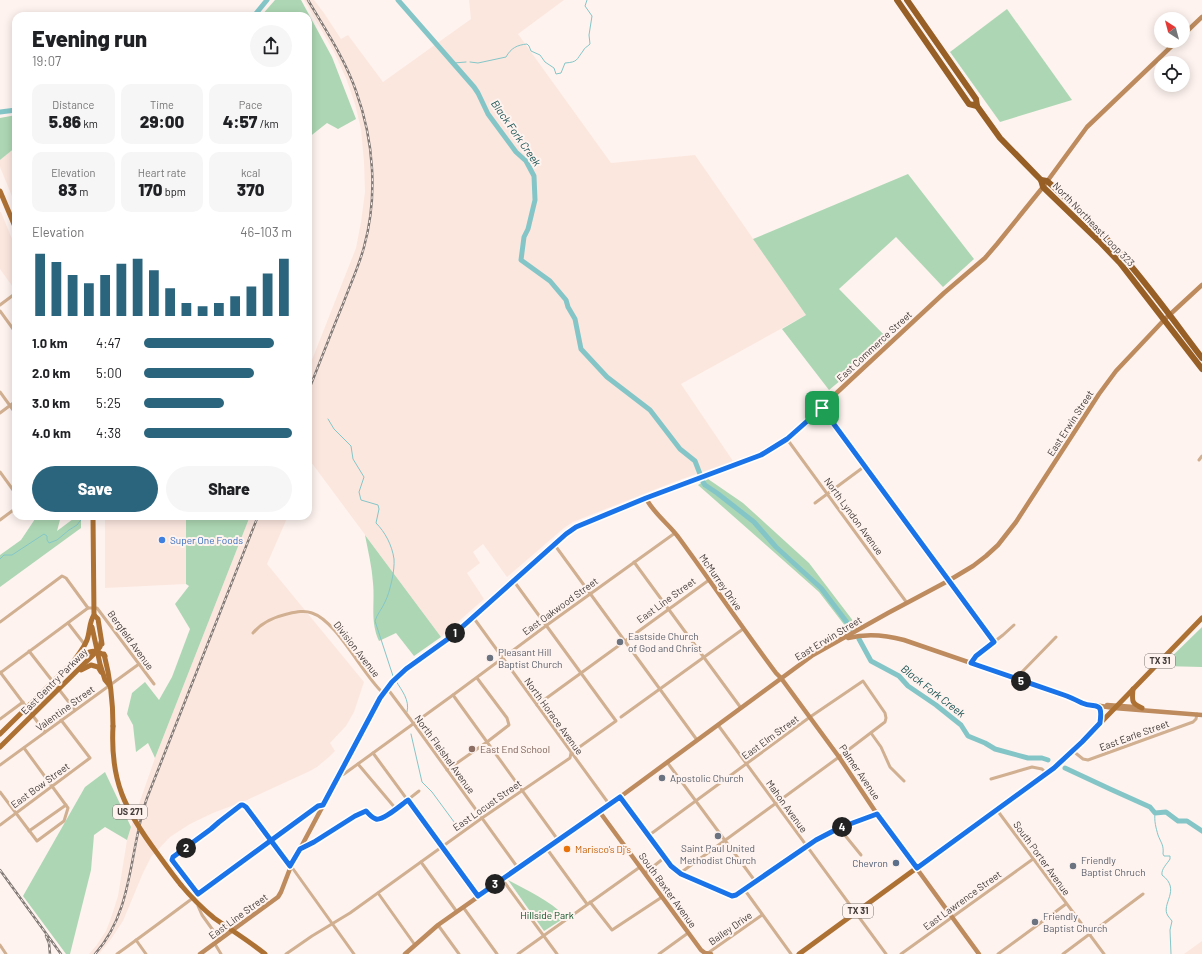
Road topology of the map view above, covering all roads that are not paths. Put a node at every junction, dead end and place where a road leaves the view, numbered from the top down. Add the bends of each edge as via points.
1 (897, 0) edge
2 (908, 0) edge
3 (1202, 17) edge
4 (923, 22) junction
5 (915, 27) junction
6 (1190, 28) edge
7 (1170, 48) edge
8 (977, 106) junction
9 (1044, 180) junction
10 (1043, 187) junction
11 (0, 191) edge
12 (6, 204) junction
13 (0, 207) edge
14 (12, 219) edge
15 (1202, 285) edge
16 (12, 296) edge
17 (0, 305) edge
18 (0, 311) edge
19 (1167, 318) junction
20 (12, 328) edge
21 (1202, 358) edge
22 (1202, 369) edge
23 (0, 392) edge
24 (10, 406) junction
25 (822, 408) junction
26 (12, 409) edge
27 (0, 413) edge
28 (787, 439) junction
29 (1202, 456) edge
30 (1199, 460) dead end
31 (865, 466) junction
32 (0, 472) edge
33 (12, 488) edge
34 (827, 494) junction
35 (646, 498) junction
36 (816, 503) dead end
37 (12, 511) edge
38 (0, 520) edge
39 (93, 520) edge
40 (675, 533) junction
41 (554, 544) junction
42 (634, 562) junction
43 (513, 580) junction
44 (709, 580) junction
45 (948, 581) junction
46 (590, 594) junction
47 (907, 603) junction
48 (91, 608) junction
49 (669, 609) junction
50 (94, 615) junction
51 (473, 617) junction
52 (1202, 618) edge
53 (0, 622) edge
54 (91, 622) junction
55 (68, 623) junction
56 (869, 624) junction
57 (547, 625) junction
58 (1014, 625) dead end
59 (743, 629) junction
60 (253, 633) dead end
61 (873, 635) junction
62 (1056, 637) dead end
63 (841, 640) junction
64 (625, 641) junction
65 (101, 642) junction
66 (994, 642) junction
67 (85, 645) junction
68 (29, 651) junction
69 (96, 652) junction
70 (105, 656) junction
71 (704, 657) junction
72 (503, 658) junction
73 (73, 662) junction
74 (971, 663) junction
75 (139, 664) junction
76 (0, 672) edge
77 (75, 673) junction
78 (581, 673) junction
79 (103, 674) junction
80 (477, 678) junction
81 (781, 678) junction
82 (1017, 679) junction
83 (53, 682) junction
84 (154, 684) dead end
85 (110, 686) junction
86 (387, 688) junction
87 (1133, 689) junction
88 (59, 690) junction
89 (660, 690) junction
90 (383, 693) junction
91 (453, 696) junction
92 (1079, 701) junction
93 (23, 702) junction
94 (537, 705) junction
95 (1094, 705) junction
96 (1116, 707) junction
97 (27, 708) junction
98 (741, 708) junction
99 (1142, 708) junction
100 (75, 710) junction
101 (1155, 711) junction
102 (1199, 714) edge
103 (33, 715) junction
104 (622, 717) dead end
105 (810, 717) junction
106 (0, 719) edge
107 (61, 720) junction
108 (1100, 723) junction
109 (414, 724) junction
110 (718, 725) junction
111 (45, 732) junction
112 (871, 733) junction
113 (0, 734) edge
114 (697, 740) junction
115 (487, 742) junction
116 (0, 747) edge
117 (24, 748) junction
118 (1073, 751) junction
119 (373, 753) junction
120 (572, 753) junction
121 (839, 757) junction
122 (667, 762) junction
123 (358, 764) junction
124 (747, 764) junction
125 (0, 765) edge
126 (447, 770) junction
127 (1046, 774) junction
128 (338, 776) junction
129 (991, 779) dead end
130 (904, 781) dead end
131 (52, 786) junction
132 (522, 790) junction
133 (419, 791) dead end
134 (0, 792) edge
135 (620, 797) junction
136 (408, 800) junction
137 (696, 802) junction
138 (775, 803) junction
139 (609, 804) junction
140 (66, 805) junction
141 (323, 805) junction
142 (396, 809) junction
143 (997, 810) junction
144 (599, 811) junction
145 (16, 813) junction
146 (877, 814) junction
147 (482, 818) junction
148 (0, 825) edge
149 (839, 828) junction
150 (29, 831) junction
151 (648, 836) junction
152 (271, 840) junction
153 (558, 840) junction
154 (724, 840) junction
155 (807, 846) junction
156 (442, 847) junction
157 (300, 849) junction
158 (546, 849) junction
159 (861, 855) dead end
160 (664, 858) junction
161 (1033, 859) junction
162 (421, 862) junction
163 (290, 866) junction
164 (640, 866) junction
165 (518, 868) junction
166 (917, 868) junction
167 (644, 873) junction
168 (681, 874) junction
169 (502, 879) junction
170 (755, 881) junction
171 (744, 889) junction
172 (378, 893) junction
173 (198, 894) junction
174 (1143, 894) dead end
175 (478, 896) junction
176 (662, 897) junction
177 (195, 900) junction
178 (588, 903) junction
179 (1066, 904) junction
180 (463, 907) junction
181 (457, 912) junction
182 (856, 913) junction
183 (762, 915) junction
184 (952, 916) junction
185 (332, 924) junction
186 (438, 925) junction
187 (233, 931) junction
188 (688, 933) junction
189 (1089, 935) junction
190 (544, 936) junction
191 (136, 940) junction
192 (220, 940) junction
193 (215, 944) junction
194 (0, 945) edge
195 (415, 945) junction
196 (6, 954) edge
197 (117, 954) edge
198 (146, 954) edge
199 (200, 954) edge
200 (221, 954) edge
201 (265, 954) edge
202 (286, 954) edge
203 (354, 954) edge
204 (405, 954) edge
205 (459, 954) edge
206 (497, 954) edge
207 (518, 954) edge
208 (557, 954) edge
209 (659, 954) edge
210 (706, 954) edge
211 (711, 954) edge
212 (791, 954) edge
213 (800, 954) edge
214 (886, 954) edge
215 (901, 954) edge
216 (979, 954) edge
217 (998, 954) edge
218 (1063, 954) edge
219 (1104, 954) edge

1 - 5 highway, North Northeast Loop 323
2 - 4 highway, North Northeast Loop 323
3 - 6 street
4 - 5 highway
4 - 8 highway, North Northeast Loop 323 via 976,99
5 - 8 highway, North Northeast Loop 323 via 969,104
7 - 9 street via 1082,133
8 - 9 highway, North Northeast Loop 323 via 1003,141
9 - 10 highway, North Northeast Loop 323
9 - 19 highway, North Northeast Loop 323 via 1119,252
10 - 19 highway, North Northeast Loop 323 via 1113,255
10 - 25 street, East Commerce Street via 985,258 944,293
11 - 12 main road
12 - 13 street
12 - 14 main road
15 - 19 street, East Erwin Street
16 - 17 street
18 - 20 street
19 - 21 highway
19 - 22 highway
19 - 45 street, East Erwin Street via 1110,379 1008,534 986,556
23 - 24 street
24 - 26 street
24 - 27 street
25 - 28 street, East Commerce Street
25 - 31 street
28 - 34 street, North Lyndon Avenue
28 - 35 street, East Commerce Street via 752,459
29 - 30 street
31 - 34 street
31 - 45 street
32 - 33 street
34 - 36 street
34 - 47 street, North Lyndon Avenue
35 - 40 street, McMurrey Drive
35 - 41 street, East Commerce Street via 576,527
37 - 38 street
39 - 48 main road, US 271
40 - 42 street, East Oakwood Street
40 - 44 street, McMurrey Drive
41 - 43 street, East Commerce Street
41 - 46 street
42 - 46 street, East Oakwood Street
42 - 49 street
43 - 51 street, East Commerce Street
43 - 57 street
44 - 49 street, East Line Street
44 - 59 street, McMurrey Drive
45 - 47 street, East Erwin Street
45 - 66 street
46 - 57 street, East Oakwood Street
46 - 64 street
47 - 56 street, East Erwin Street
48 - 50 main road, US 271
48 - 53 street, Bergfeld Avenue via 63,576
48 - 55 street
48 - 75 street, Bergfeld Avenue via 97,608
49 - 64 street, East Line Street
49 - 71 street
50 - 54 main road, US 271
50 - 65 main road, US 271 via 98,619
51 - 72 street, North Horace Avenue
51 - 86 street, East Commerce Street via 399,675
52 - 87 main road, TX 31
54 - 67 main road
54 - 69 main road, US 271
55 - 67 street
55 - 68 street
56 - 61 street via 869,631
56 - 63 street, East Erwin Street
57 - 72 street, East Oakwood Street
57 - 78 street
58 - 66 street
59 - 71 street
59 - 81 street, McMurrey Drive
60 - 90 street, Division Avenue via 262,623 278,616 302,611 315,614 338,634
61 - 63 street
61 - 74 street via 891,636
62 - 82 street
63 - 81 street, East Erwin Street via 813,655
64 - 78 street, East Line Street
64 - 89 street
65 - 69 main road
65 - 70 main road, US 271
66 - 74 street
67 - 73 main road
68 - 76 street
68 - 83 street
69 - 70 main road
69 - 73 main road, East Gentry Parkway via 86,652
69 - 77 main road, East Gentry Parkway
69 - 79 main road, US 271
70 - 85 main road, US 271
71 - 89 street
71 - 98 street
72 - 80 street, East Oakwood Street
72 - 94 street, North Horace Avenue
73 - 83 main road, East Gentry Parkway
74 - 82 street
75 - 84 street, Bergfeld Avenue
75 - 85 street, Valentine Street
76 - 93 street
77 - 79 main road via 91,665 98,667
77 - 88 main road, East Gentry Parkway
78 - 94 street, East Line Street
78 - 120 street, East Locust Street via 616,721
79 - 85 main road, US 271
80 - 91 street, East Oakwood Street
80 - 115 street via 509,725
81 - 98 street, East Erwin Street
81 - 105 street, Palmer Avenue
82 - 92 street
83 - 88 street
83 - 97 main road, East Gentry Parkway
85 - 100 street, Valentine Street
85 - 177 main road, US 271, bridge via 114,763 125,802 140,830
86 - 90 street, East Commerce Street
86 - 109 street, North Fleishel Avenue
87 - 96 main road, TX 31
87 - 99 main road via 1133,703
88 - 100 street
88 - 103 main road, East Gentry Parkway
89 - 104 street
89 - 114 street
90 - 128 street, East Commerce Street
91 - 109 street, East Oakwood Street
91 - 115 street
92 - 95 street
92 - 96 street
93 - 97 street
93 - 106 street
94 - 120 street, North Horace Avenue
95 - 96 street
95 - 108 main road via 1101,711
96 - 99 street
96 - 101 street
96 - 108 main road, TX 31
97 - 103 street
97 - 113 main road, East Gentry Parkway
98 - 110 street, East Erwin Street
99 - 101 street
100 - 107 street, Valentine Street
101 - 102 street
102 - 118 street, East Earle Street via 1193,722 1088,760 1083,760
103 - 111 street
103 - 116 main road, East Gentry Parkway
105 - 112 street, East Elm Street via 863,680 886,716 886,721
105 - 121 street, Palmer Avenue
105 - 124 street, East Elm Street
107 - 111 street, Valentine Street
107 - 131 street, East Bow Street via 90,758
108 - 118 main road, TX 31
109 - 119 street, East Oakwood Street
109 - 126 street, North Fleishel Avenue
110 - 114 street, East Erwin Street
110 - 124 street, Mahon Avenue
111 - 117 street, Valentine Street
112 - 121 street
112 - 130 street via 890,767
114 - 122 street, East Erwin Street
115 - 126 street
115 - 132 street
117 - 125 street, Valentine Street
117 - 131 street
118 - 127 main road, TX 31
119 - 123 street, East Oakwood Street
119 - 136 street
120 - 132 street, East Locust Street via 570,758
120 - 139 street, North Horace Avenue
121 - 138 street
121 - 146 street, Palmer Avenue
122 - 135 street, East Erwin Street
122 - 137 street
123 - 128 street, East Oakwood Street
123 - 142 street
124 - 137 street, East Elm Street
124 - 138 street, Mahon Avenue
126 - 147 street, North Fleishel Avenue
127 - 129 street via 1042,769 1032,767
127 - 143 main road, TX 31
128 - 141 street, East Commerce Street
131 - 140 street
131 - 145 street, East Bow Street
132 - 147 street, East Locust Street
132 - 153 street
133 - 136 street
134 - 145 street
135 - 139 street, East Erwin Street
135 - 151 street
136 - 142 street
136 - 156 street
137 - 151 street, East Elm Street
137 - 154 street
138 - 154 street
138 - 155 street, Mahon Avenue
139 - 144 street, East Erwin Street
140 - 150 street
140 - 150 street via 68,809 64,821 37,841
141 - 152 street
141 - 157 street, East Commerce Street
142 - 157 street via 378,820 366,811 363,812
143 - 161 street, South Porter Avenue
143 - 166 main road, TX 31
144 - 153 street, East Erwin Street
144 - 164 street, South Baxter Avenue
145 - 148 street, East Bow Street
145 - 150 street
146 - 149 street
146 - 166 street, Palmer Avenue
147 - 156 street, East Locust Street
147 - 165 street, North Fleishel Avenue
149 - 155 street
149 - 159 street
151 - 160 street
152 - 163 street
152 - 173 street
152 - 173 street via 246,807 243,805 237,808 172,858
153 - 158 street, East Erwin Street
154 - 168 street
154 - 170 street
155 - 170 street
155 - 182 street, Mahon Avenue
156 - 162 street, East Locust Street
156 - 175 street
157 - 163 street, East Commerce Street
158 - 165 street, East Erwin Street
158 - 178 street
160 - 167 street
160 - 168 street
161 - 179 street, South Porter Avenue
161 - 184 street, East Lawrence Street
162 - 172 street, East Locust Street
162 - 181 street
163 - 185 street
163 - 187 street, East Line Street via 278,897
164 - 167 street, South Baxter Avenue
164 - 178 street
165 - 169 street, East Erwin Street
166 - 182 main road, TX 31
166 - 184 street, Palmer Avenue
167 - 176 street, South Baxter Avenue
168 - 171 street via 732,896
169 - 175 street, East Erwin Street
169 - 190 street
170 - 171 street
171 - 183 street
172 - 185 street, East Locust Street
172 - 195 street
173 - 177 street
174 - 189 street
175 - 180 street, East Erwin Street
176 - 178 street via 612,930
176 - 188 street, South Baxter Avenue
177 - 187 main road, US 271
177 - 191 street
177 - 192 street via 202,915
178 - 190 street
179 - 189 street, South Porter Avenue
179 - 217 street
180 - 181 street, East Erwin Street
180 - 206 street
181 - 186 street, East Erwin Street
182 - 213 main road, TX 31
182 - 214 street, Mahon Avenue
183 - 210 street, Bailey Drive
183 - 212 street
184 - 215 street, East Lawrence Street
184 - 216 street, Palmer Avenue
185 - 202 street, East Locust Street
185 - 203 street
186 - 195 street, East Erwin Street
186 - 205 street
187 - 192 street, East Line Street
187 - 201 main road, US 271
188 - 209 street
188 - 210 street, South Baxter Avenue
189 - 218 street
189 - 219 street, South Porter Avenue
190 - 207 street
190 - 208 street
191 - 197 street
191 - 198 street
192 - 193 street, East Line Street
193 - 199 street, East Line Street
193 - 200 street
194 - 196 street
195 - 204 street, East Erwin Street
210 - 211 street

